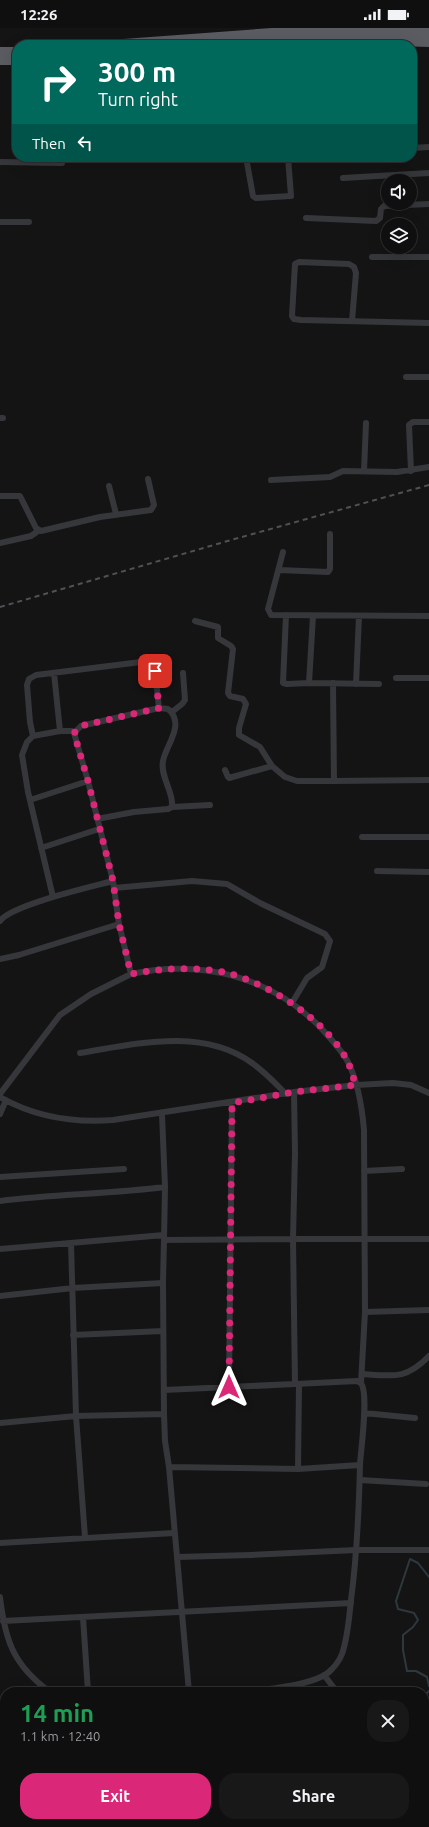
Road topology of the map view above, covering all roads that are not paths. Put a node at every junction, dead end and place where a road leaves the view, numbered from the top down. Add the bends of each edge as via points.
1 (429, 33) edge
2 (232, 40) edge
3 (417, 42) edge
4 (429, 42) edge
5 (0, 52) edge
6 (12, 52) edge
7 (0, 60) edge
8 (12, 60) edge
9 (429, 147) edge
10 (417, 148) edge
11 (0, 162) edge
12 (247, 162) edge
13 (288, 162) edge
14 (62, 163) dead end
15 (429, 173) edge
16 (343, 178) dead end
17 (429, 204) edge
18 (306, 218) dead end
19 (0, 222) edge
20 (28, 222) dead end
21 (429, 257) edge
22 (372, 258) dead end
23 (352, 321) junction
24 (429, 323) edge
25 (406, 377) dead end
26 (429, 377) edge
27 (429, 422) edge
28 (366, 423) dead end
29 (429, 467) edge
30 (364, 470) junction
31 (411, 471) junction
32 (148, 479) dead end
33 (271, 480) dead end
34 (110, 486) dead end
35 (0, 496) edge
36 (116, 514) junction
37 (38, 531) junction
38 (330, 534) dead end
39 (0, 543) edge
40 (283, 552) dead end
41 (279, 570) junction
42 (286, 615) junction
43 (313, 616) junction
44 (359, 616) junction
45 (429, 616) edge
46 (196, 621) dead end
47 (54, 673) junction
48 (183, 673) dead end
49 (396, 678) dead end
50 (429, 678) edge
51 (309, 683) junction
52 (333, 683) junction
53 (356, 684) junction
54 (379, 684) dead end
55 (159, 708) junction
56 (172, 712) junction
57 (60, 731) junction
58 (74, 733) junction
59 (33, 736) junction
60 (272, 766) junction
61 (225, 770) dead end
62 (429, 780) edge
63 (88, 781) junction
64 (334, 781) junction
65 (30, 800) junction
66 (210, 805) dead end
67 (172, 807) junction
68 (97, 818) junction
69 (99, 829) junction
70 (362, 837) dead end
71 (429, 837) edge
72 (41, 848) junction
73 (376, 871) dead end
74 (429, 872) edge
75 (113, 884) junction
76 (53, 897) junction
77 (0, 921) edge
78 (119, 924) junction
79 (0, 959) edge
80 (131, 974) junction
81 (292, 1003) junction
82 (80, 1053) dead end
83 (356, 1085) junction
84 (294, 1092) junction
85 (429, 1093) edge
86 (286, 1094) junction
87 (2, 1097) edge
88 (232, 1103) junction
89 (0, 1114) edge
90 (162, 1114) junction
91 (402, 1169) dead end
92 (124, 1170) dead end
93 (364, 1171) junction
94 (0, 1177) edge
95 (165, 1186) junction
96 (0, 1201) edge
97 (164, 1238) junction
98 (364, 1238) junction
99 (293, 1239) junction
100 (429, 1239) edge
101 (230, 1241) junction
102 (71, 1243) junction
103 (0, 1249) edge
104 (163, 1283) junction
105 (73, 1288) junction
106 (0, 1296) edge
107 (429, 1310) edge
108 (365, 1312) junction
109 (163, 1331) junction
110 (73, 1334) junction
111 (429, 1356) edge
112 (362, 1374) junction
113 (361, 1383) junction
114 (297, 1384) junction
115 (229, 1387) junction
116 (164, 1390) junction
117 (364, 1413) junction
118 (164, 1414) junction
119 (76, 1416) junction
120 (415, 1418) dead end
121 (0, 1423) edge
122 (360, 1465) junction
123 (169, 1467) junction
124 (298, 1469) junction
125 (360, 1480) junction
126 (426, 1484) dead end
127 (174, 1533) junction
128 (85, 1537) junction
129 (0, 1543) edge
130 (356, 1550) junction
131 (429, 1550) edge
132 (177, 1557) junction
133 (0, 1597) edge
134 (351, 1603) junction
135 (182, 1610) junction
136 (82, 1617) junction
137 (3, 1621) junction
138 (324, 1675) junction
139 (44, 1687) edge
140 (88, 1687) edge
141 (189, 1687) edge
142 (277, 1687) edge
143 (333, 1687) edge

1 - 2 highway via 272,33
3 - 4 highway
5 - 6 highway
7 - 8 highway
9 - 10 street
11 - 14 street
12 - 13 street via 253,196 256,198 291,196
15 - 16 street
17 - 18 street via 384,205 376,222
19 - 20 street
21 - 22 street
23 - 23 street via 294,319 292,316 295,264 346,264 354,267 356,273
23 - 24 street
25 - 26 street
27 - 31 street via 413,422 409,425
28 - 30 street
29 - 31 street
30 - 31 street
30 - 33 street via 343,471 330,477
32 - 36 street via 154,508
34 - 36 street
35 - 37 street via 20,496
36 - 37 street
37 - 39 street via 31,536
38 - 41 street via 328,572
40 - 41 street
41 - 42 street via 268,613
42 - 43 street
42 - 51 street via 283,683
43 - 44 street
43 - 51 street
44 - 45 street
44 - 53 street
46 - 60 street via 218,627 218,638 233,648 228,693 230,696 243,699 246,704 238,733 242,738 260,747
47 - 55 street via 150,662 155,671
47 - 57 street
47 - 59 street via 34,675 28,681 28,706
48 - 56 street via 185,700
49 - 50 street
51 - 52 street
52 - 53 street
52 - 64 street
53 - 54 street
55 - 56 street
55 - 58 street via 81,726
56 - 67 street via 175,722 174,734 162,766
57 - 58 street
57 - 59 street
58 - 63 street
59 - 65 street via 27,742 22,755
60 - 61 street via 230,778
60 - 64 street via 285,778 297,782
62 - 64 street
63 - 65 street
63 - 68 street
65 - 72 street
66 - 67 street
67 - 68 street
68 - 69 street
69 - 72 street
69 - 75 street
70 - 71 street
72 - 76 street
73 - 74 street
75 - 76 street
75 - 78 street
75 - 81 street via 192,881 227,884 325,934 330,941 322,967 307,978
76 - 77 street via 6,914
78 - 79 street
78 - 80 street
80 - 81 street via 145,971 188,970 230,974 254,982
80 - 87 street via 90,994 60,1015
81 - 83 street via 317,1025 342,1054 348,1062
82 - 86 street via 186,1040 216,1045 251,1062
83 - 84 street
83 - 85 street via 399,1084 417,1087
83 - 93 street via 363,1113
84 - 86 street
84 - 99 street
86 - 88 street
87 - 89 street
87 - 90 street via 46,1116 90,1122
88 - 90 street
88 - 101 street
90 - 95 street
91 - 93 street
92 - 94 street
93 - 98 street
95 - 96 street
95 - 97 street
97 - 101 street
97 - 102 street
97 - 104 street
98 - 99 street
98 - 100 street
98 - 108 street
99 - 101 street
99 - 114 street
101 - 115 street
102 - 103 street
102 - 105 street
104 - 105 street
104 - 109 street
105 - 106 street
105 - 110 street
107 - 108 street
108 - 112 street
109 - 110 street
109 - 116 street
110 - 119 street
111 - 112 street via 414,1370 403,1374
112 - 113 street
113 - 114 street
113 - 117 street
114 - 115 street
114 - 124 street
115 - 116 street
116 - 118 street
117 - 120 street
117 - 122 street
118 - 119 street
118 - 123 street
119 - 121 street
119 - 128 street
122 - 124 street
122 - 125 street
123 - 124 street
123 - 127 street
125 - 126 street
125 - 130 street
127 - 128 street
127 - 132 street
128 - 129 street
130 - 131 street
130 - 132 street
130 - 134 street
132 - 135 street
133 - 137 street
134 - 135 street
134 - 138 street via 342,1654 332,1670
135 - 136 street
135 - 141 street
136 - 137 street
136 - 140 street
137 - 139 street via 8,1640 19,1661
138 - 142 street
138 - 143 street

